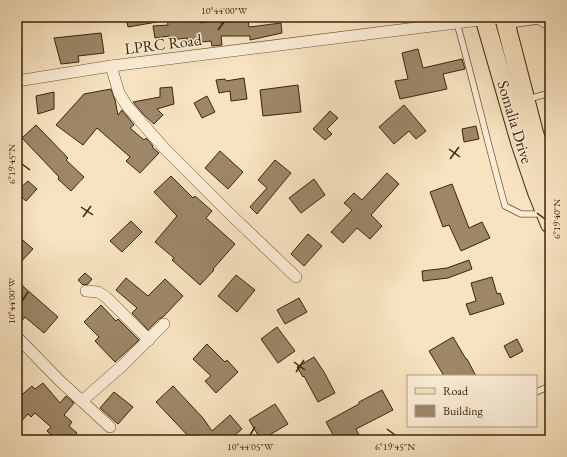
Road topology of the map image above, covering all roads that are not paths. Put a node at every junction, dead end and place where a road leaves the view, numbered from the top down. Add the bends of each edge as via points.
1 (485, 18) edge
2 (505, 20) edge
3 (457, 23) junction
4 (550, 28) edge
5 (111, 66) junction
6 (17, 81) edge
7 (550, 93) edge
8 (525, 100) junction
9 (550, 182) edge
10 (548, 219) edge
11 (296, 277) dead end
12 (86, 290) dead end
13 (164, 324) dead end
14 (17, 336) edge
15 (149, 340) junction
16 (550, 386) edge
17 (537, 392) edge
18 (82, 401) junction
19 (110, 427) dead end

1 - 2 street, LPRC Road
1 - 3 street, LPRC Road
1 - 10 main road, Somalia Drive via 520,142
2 - 4 lane via 538,21
2 - 8 main road, Somalia Drive
3 - 5 street, LPRC Road
3 - 10 lane via 505,206 521,214
5 - 6 street, LPRC Road
5 - 11 street via 119,94 127,106 164,148
7 - 8 lane
8 - 9 main road, Somalia Drive
12 - 15 street via 98,292 106,297
13 - 15 street
14 - 18 street
15 - 18 street
16 - 17 lane
18 - 19 street

